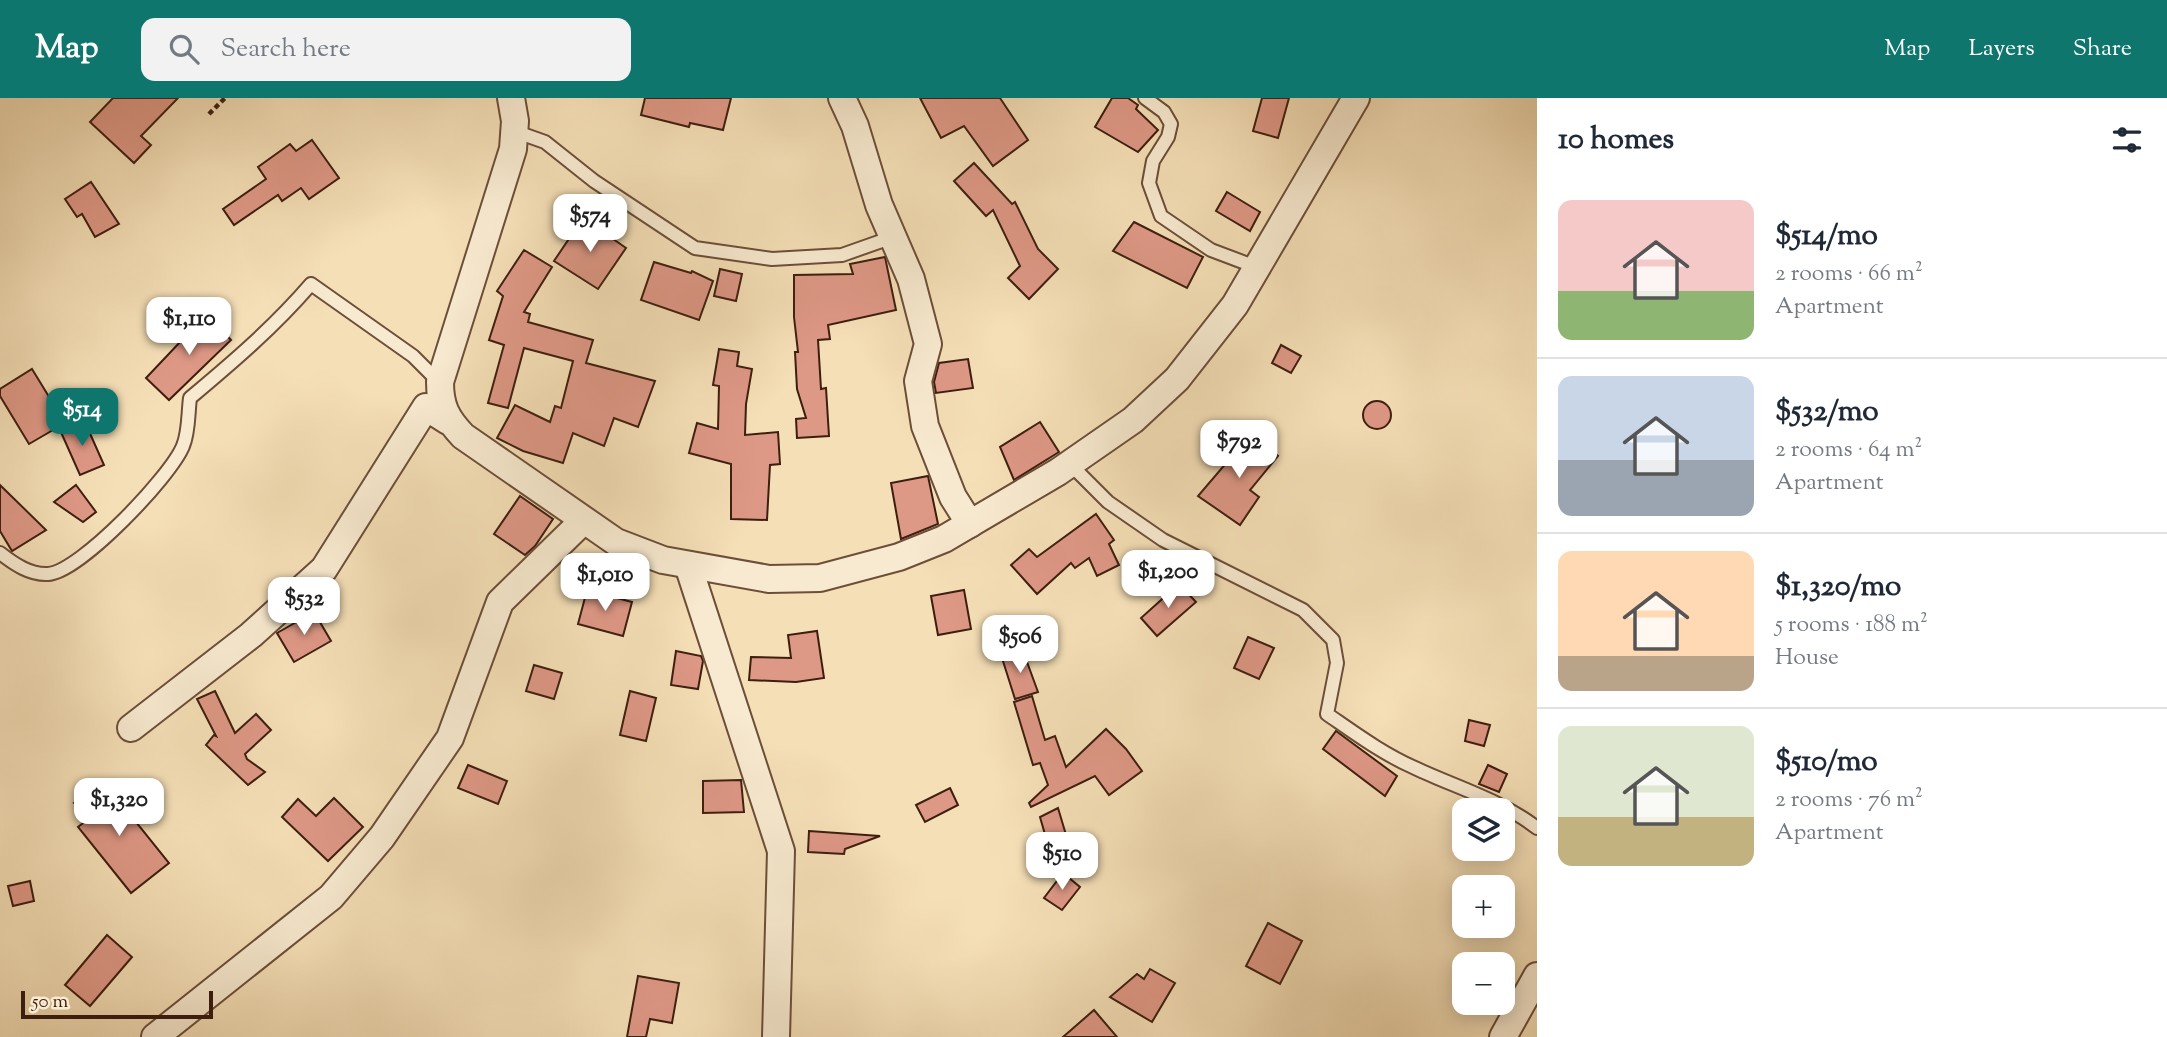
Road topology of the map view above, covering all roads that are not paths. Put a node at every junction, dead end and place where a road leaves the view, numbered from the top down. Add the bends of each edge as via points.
1 (511, 98) edge
2 (842, 98) edge
3 (1145, 98) edge
4 (1356, 98) edge
5 (514, 131) junction
6 (892, 237) junction
7 (1256, 267) junction
8 (440, 382) junction
9 (448, 421) junction
10 (1073, 462) junction
11 (583, 521) junction
12 (970, 524) junction
13 (0, 553) edge
14 (688, 565) junction
15 (131, 728) dead end
16 (1537, 828) edge
17 (1537, 976) edge
18 (155, 1037) edge
19 (776, 1037) edge
20 (1503, 1037) edge

1 - 5 street
2 - 6 street
3 - 7 lane via 1164,112 1171,124 1153,161 1149,183 1161,216 1211,250
4 - 7 street
5 - 6 lane via 545,142 594,181 695,248 772,259 842,255
5 - 8 street via 513,149
6 - 12 street via 911,279 928,344 918,381 925,426 953,498
7 - 10 street via 1235,305 1177,379 1133,420
8 - 9 street via 440,403
8 - 13 lane via 413,356 311,284 282,318 190,398 184,445 169,472 88,555 50,574 18,568
9 - 11 street
9 - 15 street via 426,407 324,569 251,635
10 - 12 street
10 - 16 lane via 1108,502 1163,540 1303,610 1333,640 1337,663 1327,714 1378,750
11 - 14 street via 616,541
11 - 18 street via 500,602 450,738 382,837 331,897
12 - 14 street via 899,557 820,578 769,579
14 - 19 street via 781,851
17 - 20 street

